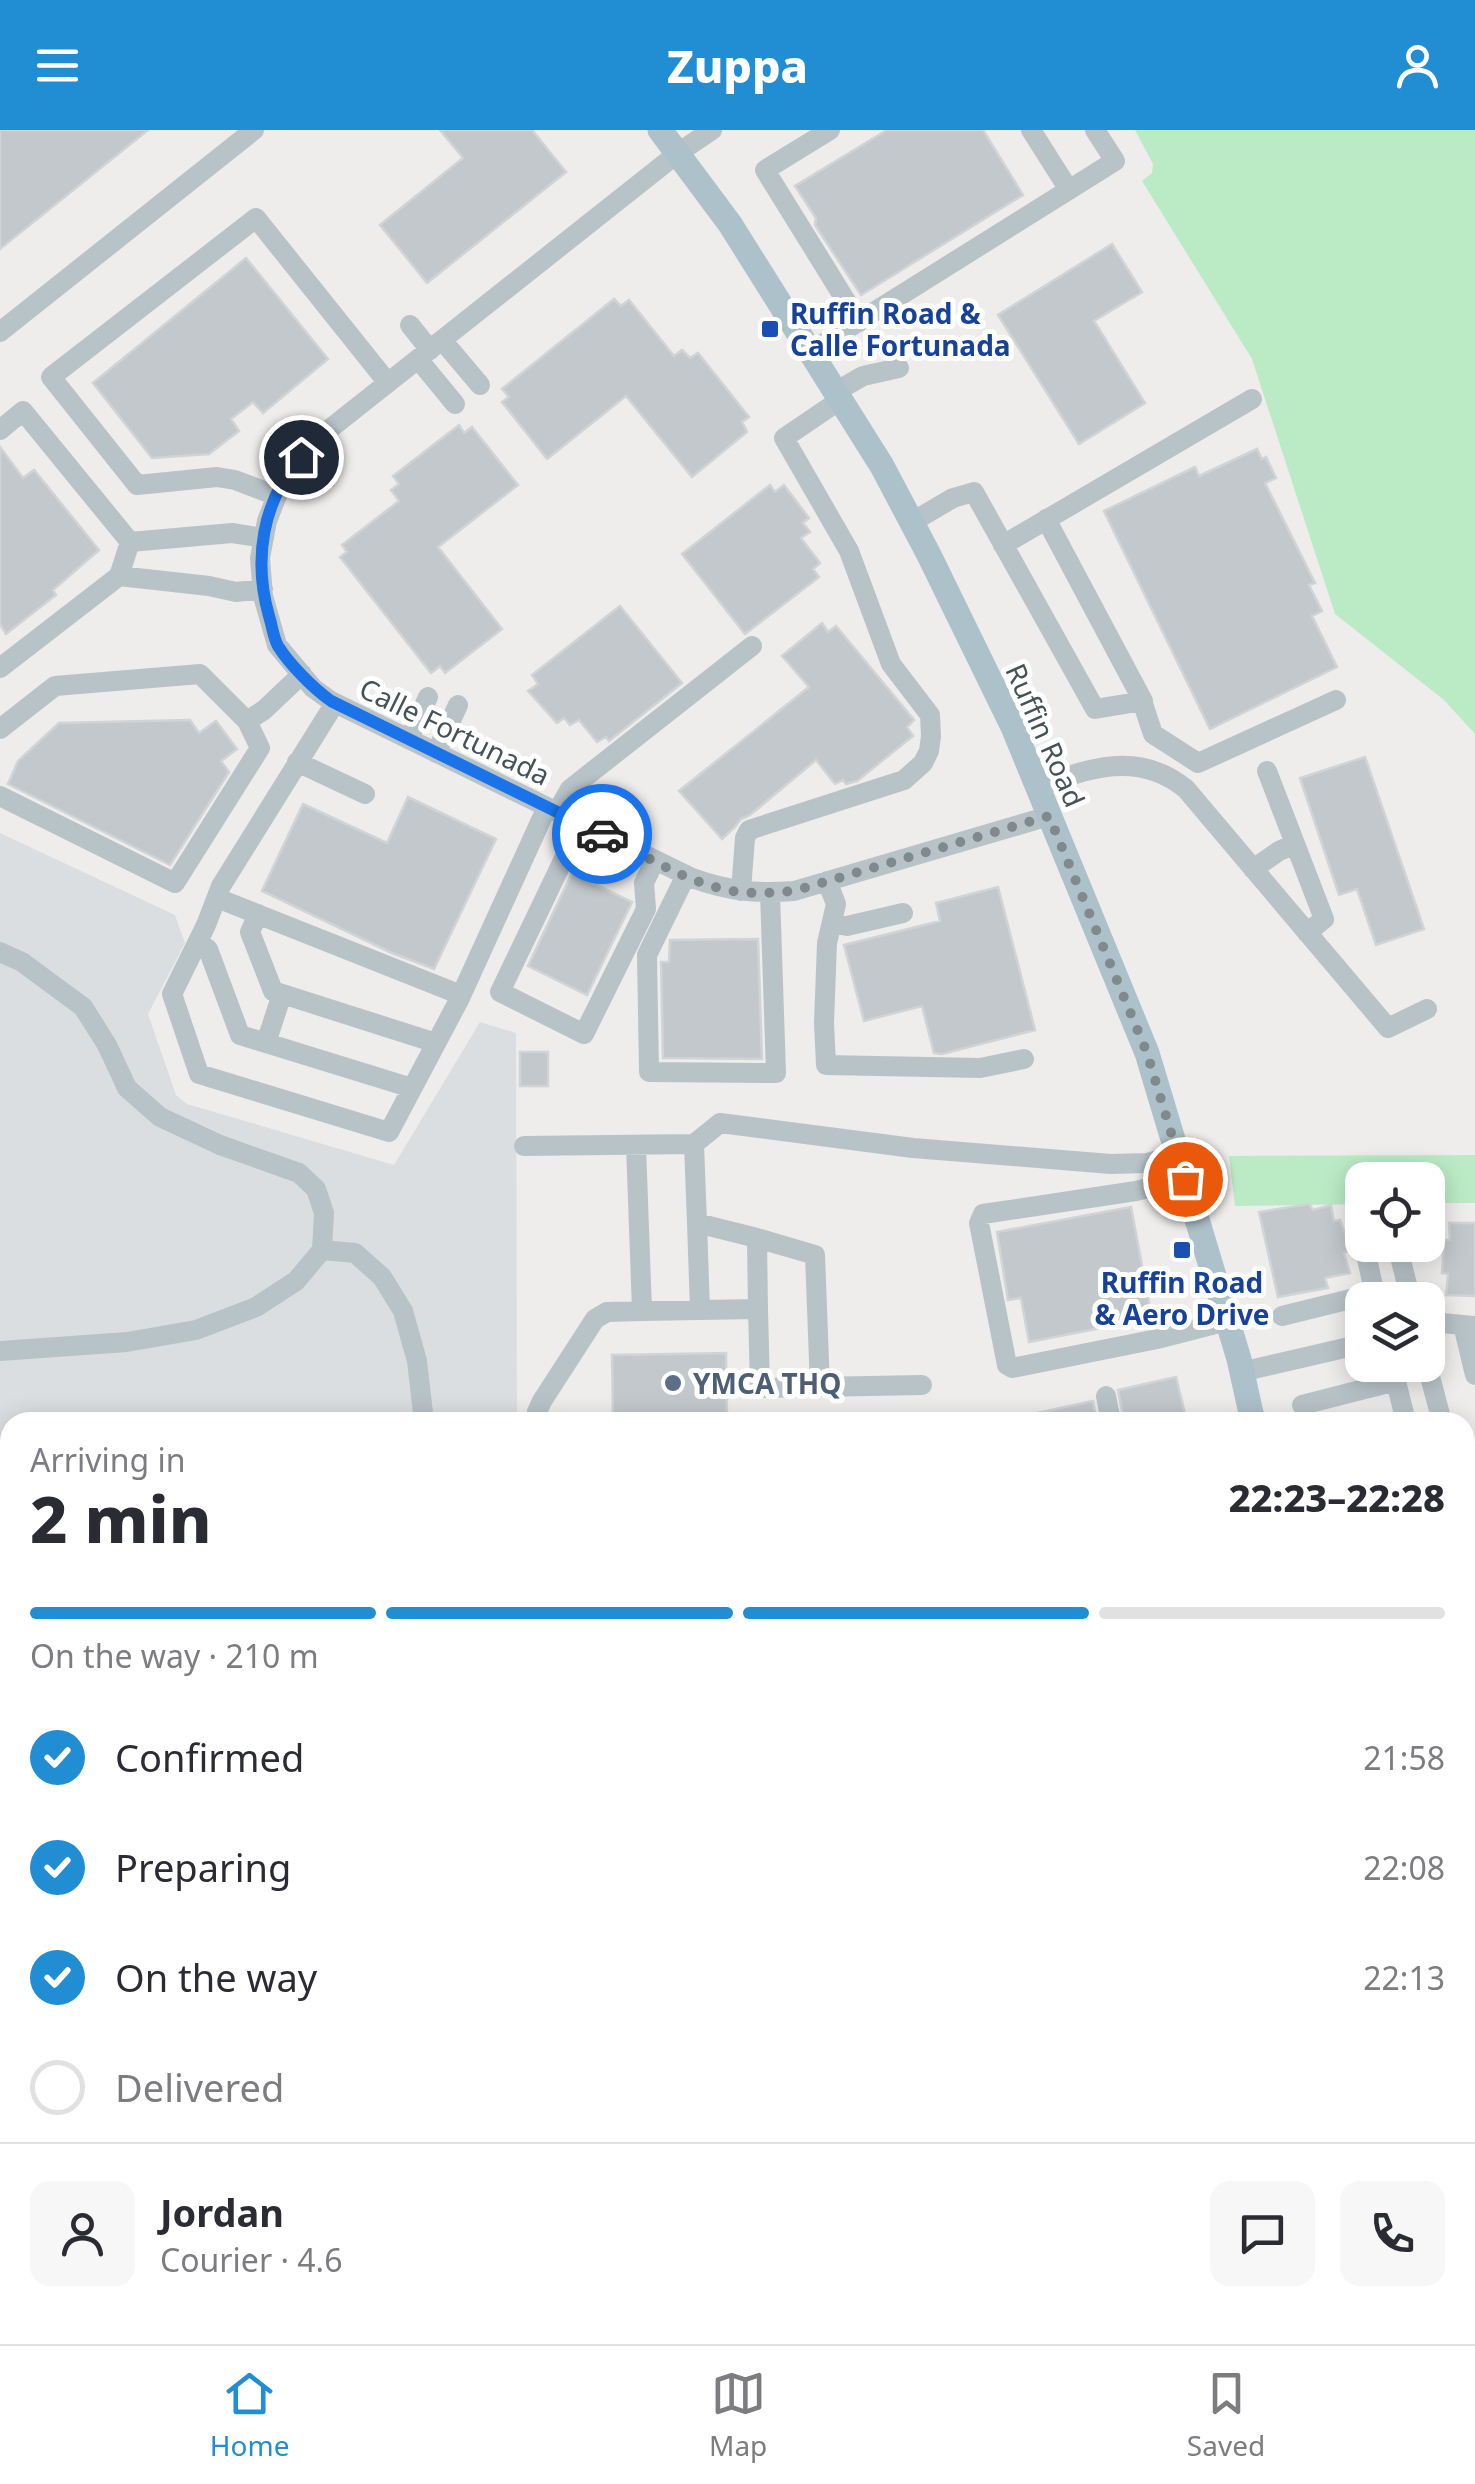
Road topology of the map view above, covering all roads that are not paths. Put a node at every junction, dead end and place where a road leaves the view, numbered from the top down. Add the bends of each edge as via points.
1 (254, 130) edge
2 (660, 130) edge
3 (712, 130) edge
4 (830, 130) edge
5 (1032, 130) edge
6 (1095, 130) edge
7 (678, 153) junction
8 (1069, 190) junction
9 (858, 322) junction
10 (410, 325) dead end
11 (0, 332) edge
12 (430, 350) junction
13 (810, 352) junction
14 (899, 368) dead end
15 (388, 383) junction
16 (480, 384) dead end
17 (838, 396) junction
18 (1252, 400) dead end
19 (455, 404) dead end
20 (0, 430) edge
21 (277, 496) junction
22 (1046, 520) junction
23 (912, 522) junction
24 (264, 538) junction
25 (130, 542) junction
26 (1003, 544) junction
27 (119, 576) junction
28 (263, 589) junction
29 (752, 646) dead end
30 (0, 668) edge
31 (302, 674) junction
32 (428, 697) dead end
33 (1336, 700) dead end
34 (1142, 701) junction
35 (335, 703) junction
36 (458, 705) dead end
37 (247, 721) junction
38 (0, 729) edge
39 (409, 739) junction
40 (436, 752) junction
41 (297, 762) junction
42 (1267, 771) dead end
43 (1038, 787) junction
44 (365, 794) dead end
45 (0, 796) edge
46 (552, 810) junction
47 (1049, 816) junction
48 (581, 824) junction
49 (1295, 844) junction
50 (655, 860) junction
51 (1254, 869) junction
52 (686, 875) junction
53 (827, 881) junction
54 (741, 892) junction
55 (770, 893) junction
56 (217, 898) junction
57 (903, 913) dead end
58 (258, 914) junction
59 (832, 923) junction
60 (1307, 933) junction
61 (197, 944) junction
62 (0, 952) edge
63 (282, 994) junction
64 (461, 995) junction
65 (1427, 1009) dead end
66 (266, 1042) junction
67 (436, 1043) junction
68 (1024, 1059) dead end
69 (412, 1088) junction
70 (694, 1144) junction
71 (636, 1145) junction
72 (524, 1146) dead end
73 (1181, 1167) junction
74 (696, 1223) junction
75 (757, 1238) junction
76 (322, 1250) junction
77 (1345, 1303) edge
78 (758, 1309) junction
79 (700, 1310) junction
80 (642, 1311) junction
81 (1282, 1316) dead end
82 (1227, 1321) junction
83 (1469, 1326) edge
84 (1345, 1348) edge
85 (0, 1351) edge
86 (1242, 1372) junction
87 (1475, 1375) edge
88 (1368, 1382) edge
89 (1396, 1382) edge
90 (1431, 1382) edge
91 (922, 1386) dead end
92 (820, 1387) junction
93 (1106, 1396) dead end
94 (1302, 1405) dead end
95 (423, 1412) edge
96 (536, 1412) edge
97 (1110, 1412) edge
98 (1251, 1412) edge
99 (1404, 1412) edge
100 (1439, 1412) edge

1 - 11 street
2 - 7 main road, Ruffin Road
3 - 7 street, Calle Fortunada
4 - 9 street via 765,170
5 - 8 street
6 - 8 street via 1115,162
7 - 12 street, Calle Fortunada
7 - 13 main road, Ruffin Road
8 - 9 street
9 - 13 street
10 - 12 street
12 - 15 street, Calle Fortunada
12 - 16 street
12 - 19 street
13 - 17 main road, Ruffin Road
14 - 17 street via 863,376
15 - 21 street, Calle Fortunada via 317,439 286,474
15 - 21 street via 256,218 51,377 137,484 218,478
17 - 23 main road, Ruffin Road
17 - 54 street via 784,438 849,551 891,664 930,715 932,736 924,763 904,780 749,830
18 - 22 street
20 - 25 street via 23,411
21 - 24 street, Calle Fortunada
22 - 26 street
22 - 34 street
23 - 26 street via 974,492
23 - 43 main road, Ruffin Road
24 - 25 street
24 - 28 street, Calle Fortunada
25 - 27 street
26 - 34 street via 1094,709
27 - 28 street via 236,592
27 - 30 street
28 - 31 street, Calle Fortunada via 277,644
29 - 46 street
31 - 35 street, Calle Fortunada
31 - 37 street
32 - 39 street
33 - 34 street via 1198,763 1153,734
35 - 39 street, Calle Fortunada
35 - 41 street
36 - 40 street
37 - 38 street via 200,674 55,686
37 - 45 street via 260,748 175,882
39 - 40 street, Calle Fortunada
40 - 46 street, Calle Fortunada
41 - 44 street
41 - 56 street
42 - 49 street
43 - 47 main road, Ruffin Road
43 - 51 street via 1102,766 1161,773 1186,789
46 - 48 street, Calle Fortunada
46 - 64 street
47 - 53 street, Calle Fortunada
47 - 73 main road, Ruffin Road via 1147,1053
48 - 50 street, Calle Fortunada
48 - 50 street via 500,992 584,1034 646,909 644,883
49 - 51 street
49 - 60 street via 1324,919
50 - 52 street, Calle Fortunada
51 - 60 street
52 - 54 street, Calle Fortunada
52 - 55 street via 647,954 650,1072 776,1072
53 - 55 street, Calle Fortunada
53 - 59 street via 836,904
54 - 55 street, Calle Fortunada
56 - 58 street
56 - 61 street
57 - 59 street via 847,926
58 - 63 street via 250,932 273,991
58 - 64 street
59 - 68 street via 826,1065 980,1068
60 - 65 street via 1388,1028
61 - 66 street via 208,949 240,1035
61 - 69 street via 172,994 199,1074 389,1132
62 - 76 street via 84,1007 126,1088 160,1117 299,1173 316,1189 324,1213
63 - 66 street
63 - 67 street
64 - 67 street
66 - 69 street
67 - 69 street
70 - 71 street
70 - 73 street via 720,1123 913,1148
70 - 74 street
71 - 72 street
71 - 80 street
73 - 82 main road, Ruffin Road
73 - 82 street via 1136,1192 983,1214 978,1223 1007,1365
74 - 75 street
74 - 79 street
75 - 78 street
75 - 92 street via 815,1254
76 - 85 street via 296,1280 256,1307 196,1330
76 - 95 street via 355,1253 382,1277 403,1311
77 - 81 street
78 - 79 street
78 - 92 street via 760,1388
79 - 80 street
80 - 96 street via 596,1319
82 - 86 main road, Ruffin Road
83 - 87 street
84 - 86 street
86 - 98 main road, Ruffin Road
88 - 94 street
89 - 99 street
90 - 100 street
91 - 92 street
93 - 97 street

